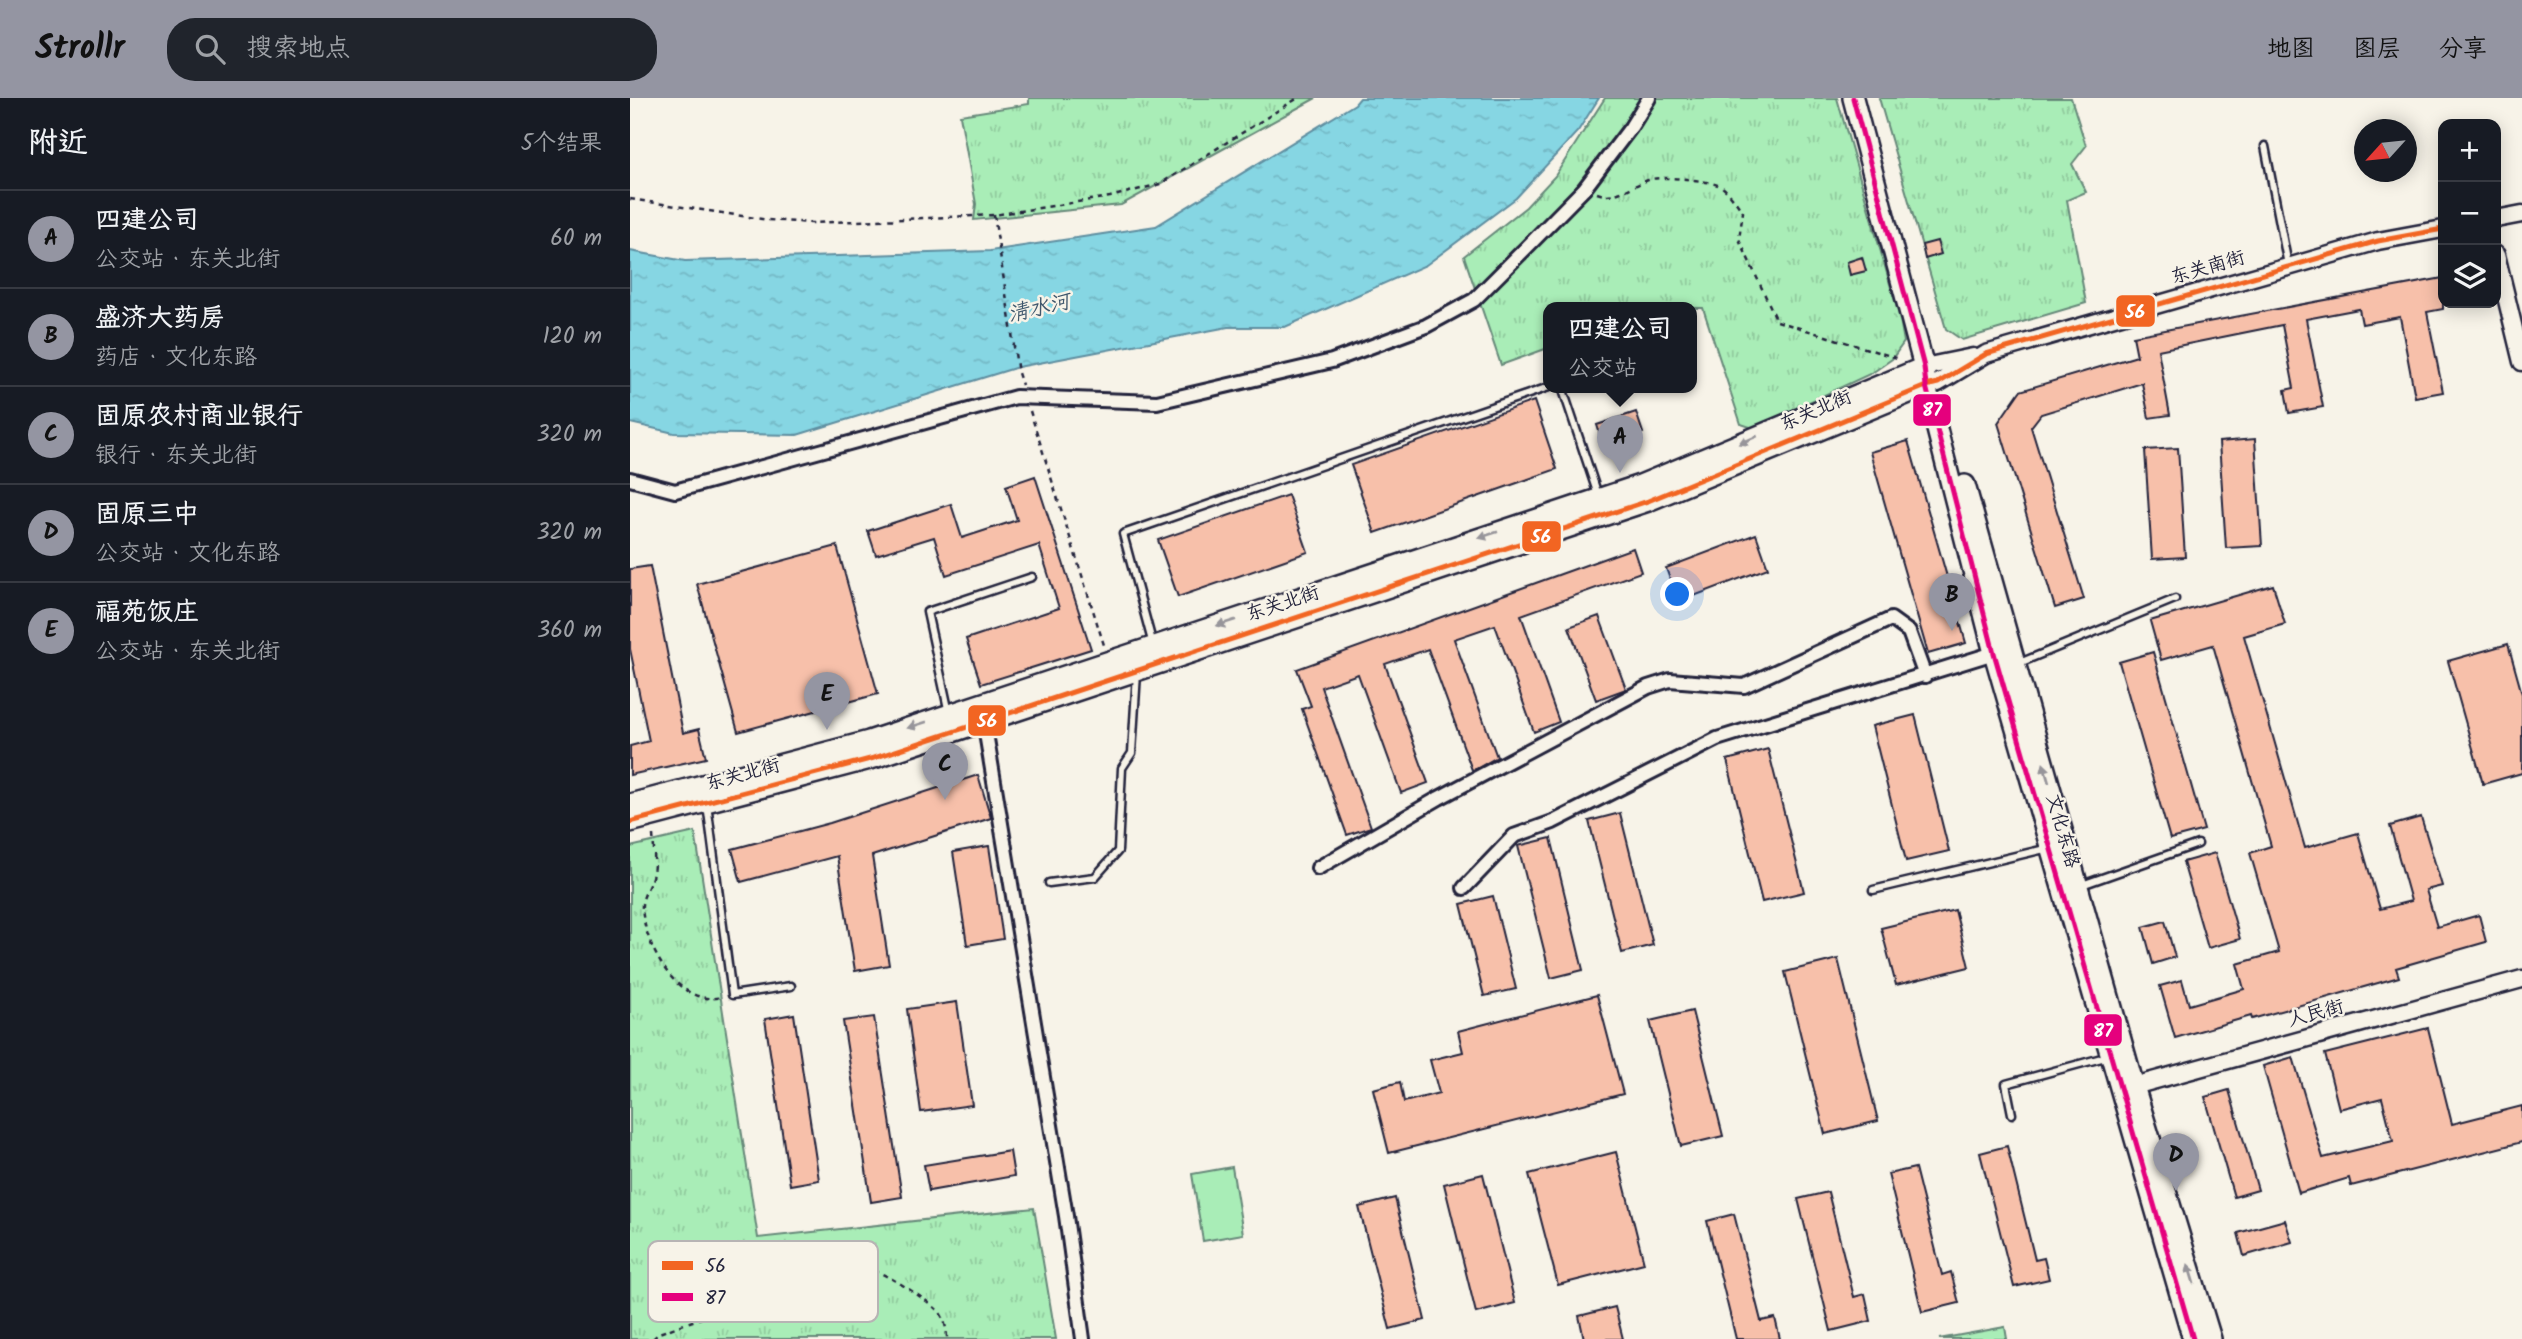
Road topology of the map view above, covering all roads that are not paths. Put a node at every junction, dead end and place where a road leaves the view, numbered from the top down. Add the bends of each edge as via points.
1 (1650, 98) edge
2 (1853, 98) edge
3 (2265, 146) dead end
4 (2522, 214) edge
5 (2501, 218) edge
6 (2438, 230) edge
7 (2288, 267) junction
8 (2501, 276) edge
9 (2522, 362) edge
10 (1929, 379) junction
11 (1543, 389) edge
12 (1564, 393) edge
13 (630, 479) edge
14 (1599, 498) junction
15 (1032, 576) dead end
16 (2175, 599) dead end
17 (1153, 647) junction
18 (1994, 653) junction
19 (2015, 664) junction
20 (1137, 671) junction
21 (1925, 676) junction
22 (950, 715) junction
23 (984, 721) junction
24 (707, 802) junction
25 (630, 804) edge
26 (630, 822) edge
27 (2198, 844) dead end
28 (2050, 847) junction
29 (1318, 868) dead end
30 (1049, 883) dead end
31 (2077, 886) junction
32 (1464, 888) dead end
33 (1873, 890) dead end
34 (2522, 979) edge
35 (791, 986) dead end
36 (2117, 1053) junction
37 (2127, 1088) junction
38 (2012, 1114) dead end
39 (1083, 1339) edge
40 (2193, 1339) edge
41 (2211, 1339) edge

1 - 13 street via 1584,189 1474,300 1391,340 1332,361 1157,402 1016,397 675,491
2 - 10 main road, 文化东路
3 - 7 lane
4 - 5 street
6 - 7 street, 东关南街 via 2378,241
7 - 10 street, 东关南街 via 1986,354
8 - 9 street
10 -> 14 main road, 东关北街
10 - 18 main road, 文化东路
10 - 19 main road, 文化东路 via 1949,430
10 - 20 main road, 东关北街 via 1648,501
11 - 17 lane via 1123,534
12 - 14 lane
14 -> 17 main road, 东关北街
15 - 22 lane via 927,612
16 - 19 lane
17 - 22 main road, 东关北街
18 - 21 street
18 - 28 main road, 文化东路
31 -> 19 main road, 文化东路
20 - 23 main road, 东关北街
20 - 30 lane via 1132,753 1122,768 1118,852 1095,877
21 - 29 street via 1909,632 1891,619 1744,686 1670,680 1647,687
21 - 32 street via 1717,739 1553,822 1514,836
22 -> 25 main road, 东关北街
23 - 24 main road, 东关北街 via 874,758
23 - 39 street
24 - 26 main road, 东关北街
24 - 35 lane via 732,995
27 - 31 lane
28 - 33 lane
28 - 36 main road, 文化东路
31 - 36 main road, 文化东路
34 - 37 street, 人民街
36 - 37 main road, 文化东路
36 - 38 lane via 2006,1084
37 - 40 main road, 文化东路
41 -> 37 main road, 文化东路

